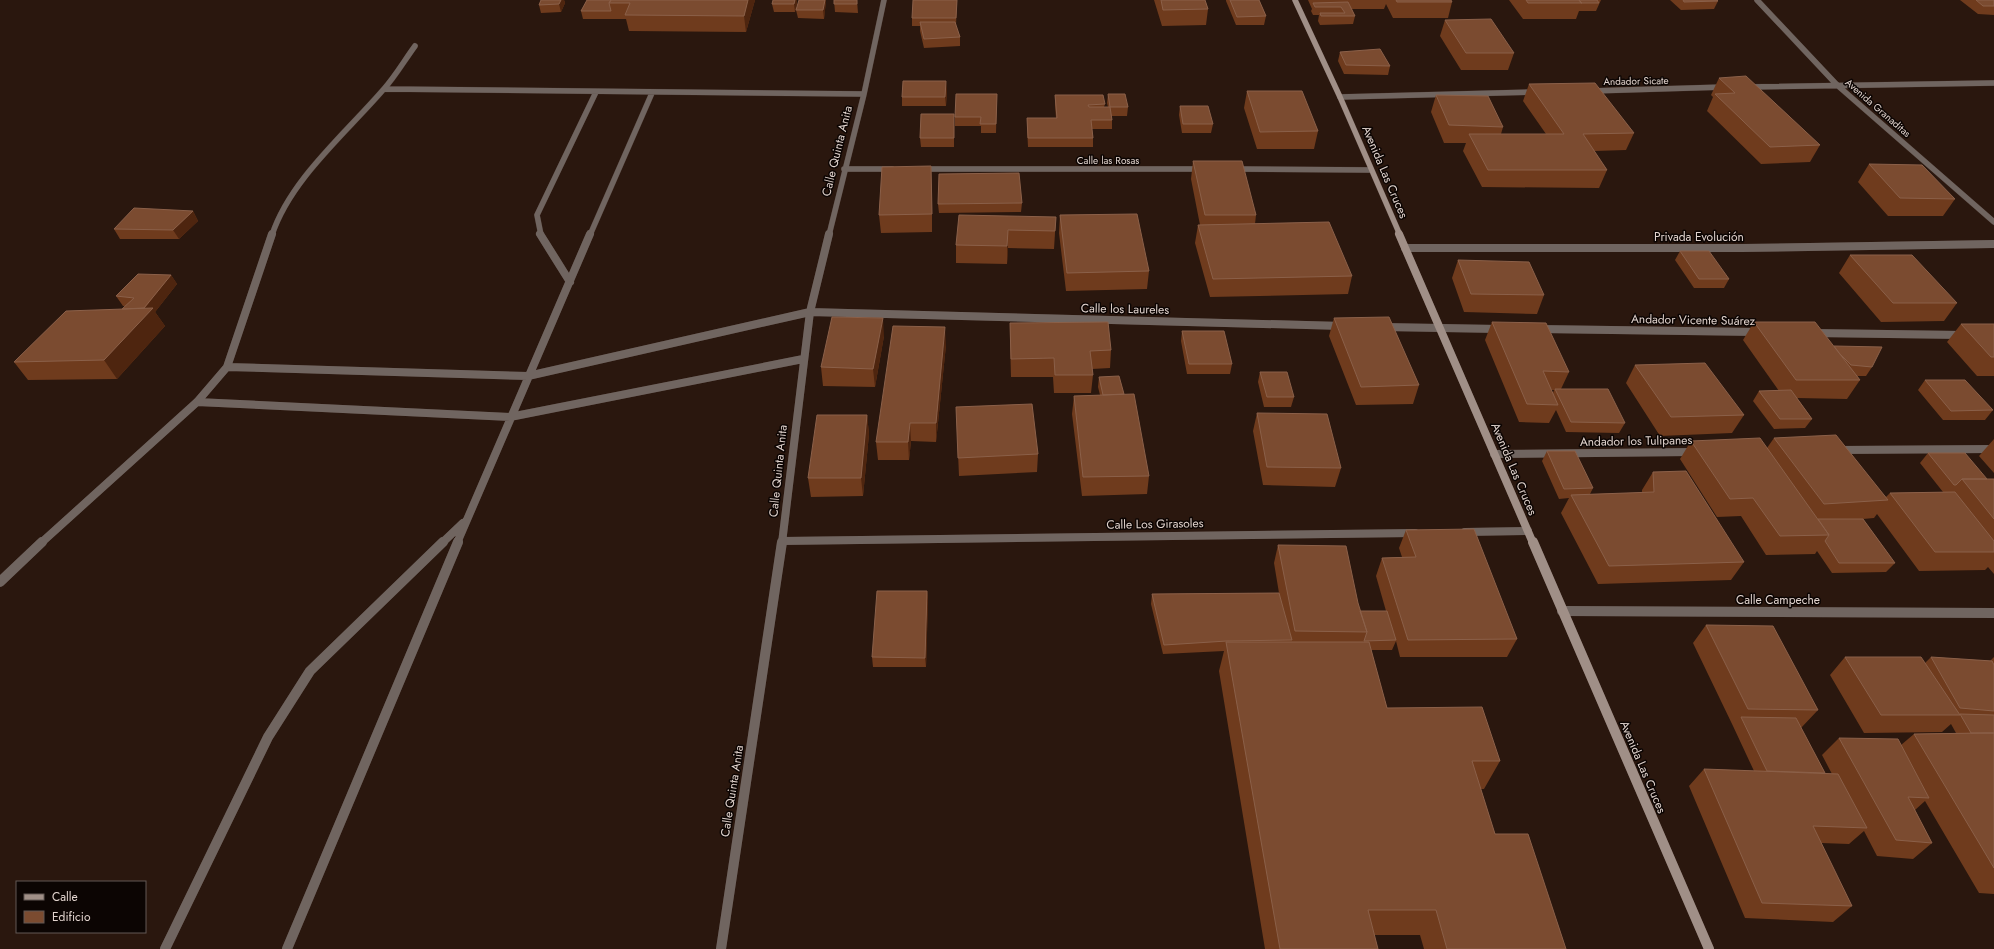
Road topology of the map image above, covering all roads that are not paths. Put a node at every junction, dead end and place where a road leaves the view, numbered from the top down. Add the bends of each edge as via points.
1 (884, 0) edge
2 (1295, 0) edge
3 (1757, 0) edge
4 (414, 46) dead end
5 (1994, 83) edge
6 (1837, 85) junction
7 (1735, 87) edge
8 (1743, 87) edge
9 (384, 89) junction
10 (1584, 91) edge
11 (596, 92) junction
12 (1545, 92) edge
13 (652, 93) junction
14 (864, 94) junction
15 (1340, 97) junction
16 (844, 169) junction
17 (900, 169) edge
18 (916, 169) edge
19 (1211, 170) edge
20 (1227, 170) edge
21 (1371, 170) junction
22 (1994, 222) edge
23 (1994, 244) edge
24 (1405, 248) junction
25 (570, 282) junction
26 (810, 312) junction
27 (1352, 326) edge
28 (1376, 326) edge
29 (1439, 328) junction
30 (1511, 329) edge
31 (1534, 329) edge
32 (1764, 332) edge
33 (1804, 333) edge
34 (1970, 335) edge
35 (803, 359) junction
36 (227, 367) junction
37 (528, 376) junction
38 (197, 402) junction
39 (510, 417) junction
40 (1994, 449) edge
41 (1827, 451) edge
42 (1700, 452) edge
43 (1494, 454) junction
44 (467, 520) junction
45 (1456, 532) edge
46 (1528, 532) junction
47 (1425, 533) edge
48 (782, 541) junction
49 (0, 582) edge
50 (1562, 611) junction
51 (1994, 613) edge
52 (165, 949) edge
53 (287, 949) edge
54 (721, 949) edge
55 (1709, 949) edge

1 - 14 street, Calle Quinta Anita
2 - 15 street, Avenida Las Cruces
3 - 6 street, Avenida Granaditas
4 - 9 street
5 - 6 street
6 - 8 street
6 - 22 street, Avenida Granaditas
7 - 10 street, Andador Sicate
9 - 11 street
9 - 36 street via 297,186 276,222
11 - 13 street
11 - 25 street via 537,215 541,237
12 - 15 street
13 - 14 street
13 - 25 street
14 - 16 street, Calle Quinta Anita
15 - 21 street, Avenida Las Cruces
16 - 17 street
16 - 26 street, Calle Quinta Anita
18 - 19 street, Calle las Rosas
20 - 21 street
21 - 24 street, Avenida Las Cruces
23 - 24 street, Privada Evolución via 1741,248
24 - 29 street, Avenida Las Cruces
25 - 37 street
26 - 27 street, Calle los Laureles
26 - 35 street, Calle Quinta Anita
26 - 37 street, Calle los Laureles
28 - 29 street
29 - 30 street
29 - 43 street, Avenida Las Cruces
31 - 32 street, Andador Vicente Suárez
33 - 34 street
35 - 39 street
35 - 48 street, Calle Quinta Anita
36 - 37 street, Calle los Laureles
36 - 38 street
37 - 39 street
38 - 39 street
38 - 49 street via 22,559
39 - 44 street
40 - 41 street
42 - 43 street, Andador los Tulipanes
43 - 46 street, Avenida Las Cruces
44 - 52 street via 310,671 268,736
44 - 53 street
45 - 46 street
46 - 50 street, Avenida Las Cruces
47 - 48 street, Calle Los Girasoles
48 - 54 street, Calle Quinta Anita
50 - 51 street, Calle Campeche
50 - 55 street, Avenida Las Cruces

